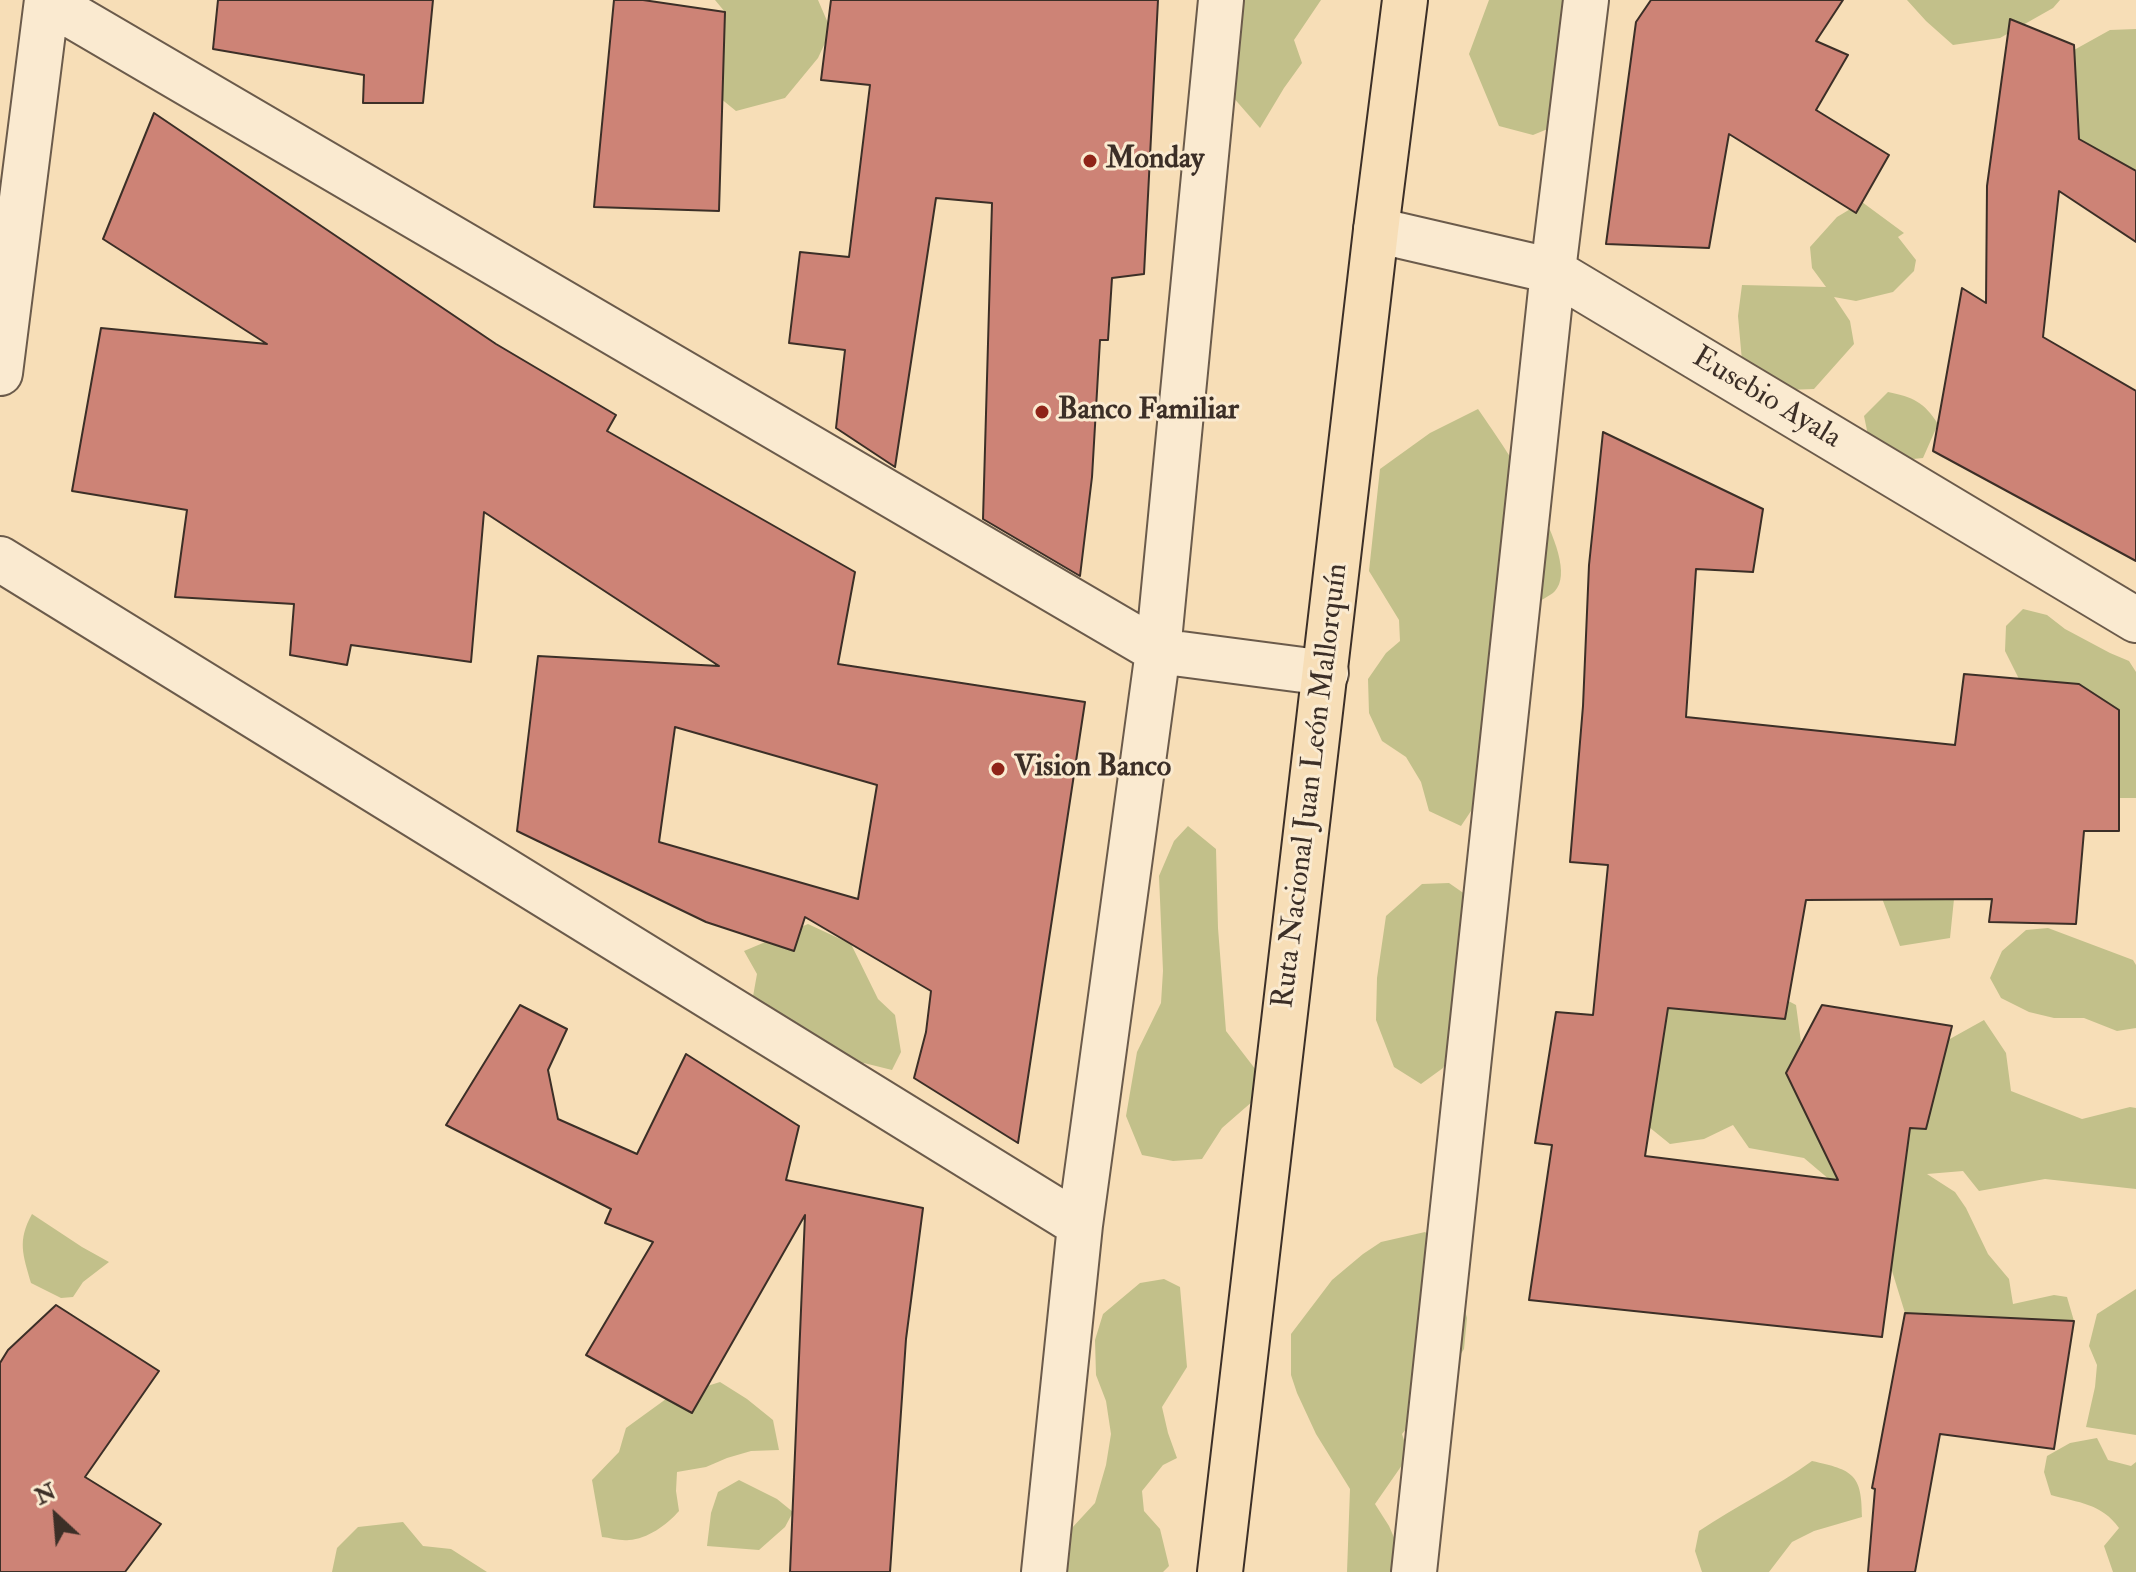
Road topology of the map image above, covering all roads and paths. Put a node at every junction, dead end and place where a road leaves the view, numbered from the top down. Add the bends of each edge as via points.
1 (1221, 0) edge
2 (1405, 0) edge
3 (1586, 0) edge
4 (47, 1) edge
5 (1376, 230) junction
6 (1553, 271) junction
7 (0, 373) edge
8 (0, 559) edge
9 (2136, 620) edge
10 (1158, 651) junction
11 (1326, 673) junction
12 (1080, 1225) junction
13 (1044, 1572) edge
14 (1220, 1572) edge
15 (1414, 1572) edge

1 - 10 street
2 - 5 highway, Ruta Nacional Juan León Mallorquín
3 - 6 street
4 - 7 street
4 - 10 street
5 - 6 street, Eusebio Ayala
5 - 11 highway, Ruta Nacional Juan León Mallorquín
6 - 9 street, Eusebio Ayala
6 - 15 street
8 - 12 street
10 - 11 street
10 - 12 street
11 - 14 highway, Ruta Nacional Juan León Mallorquín
12 - 13 street

